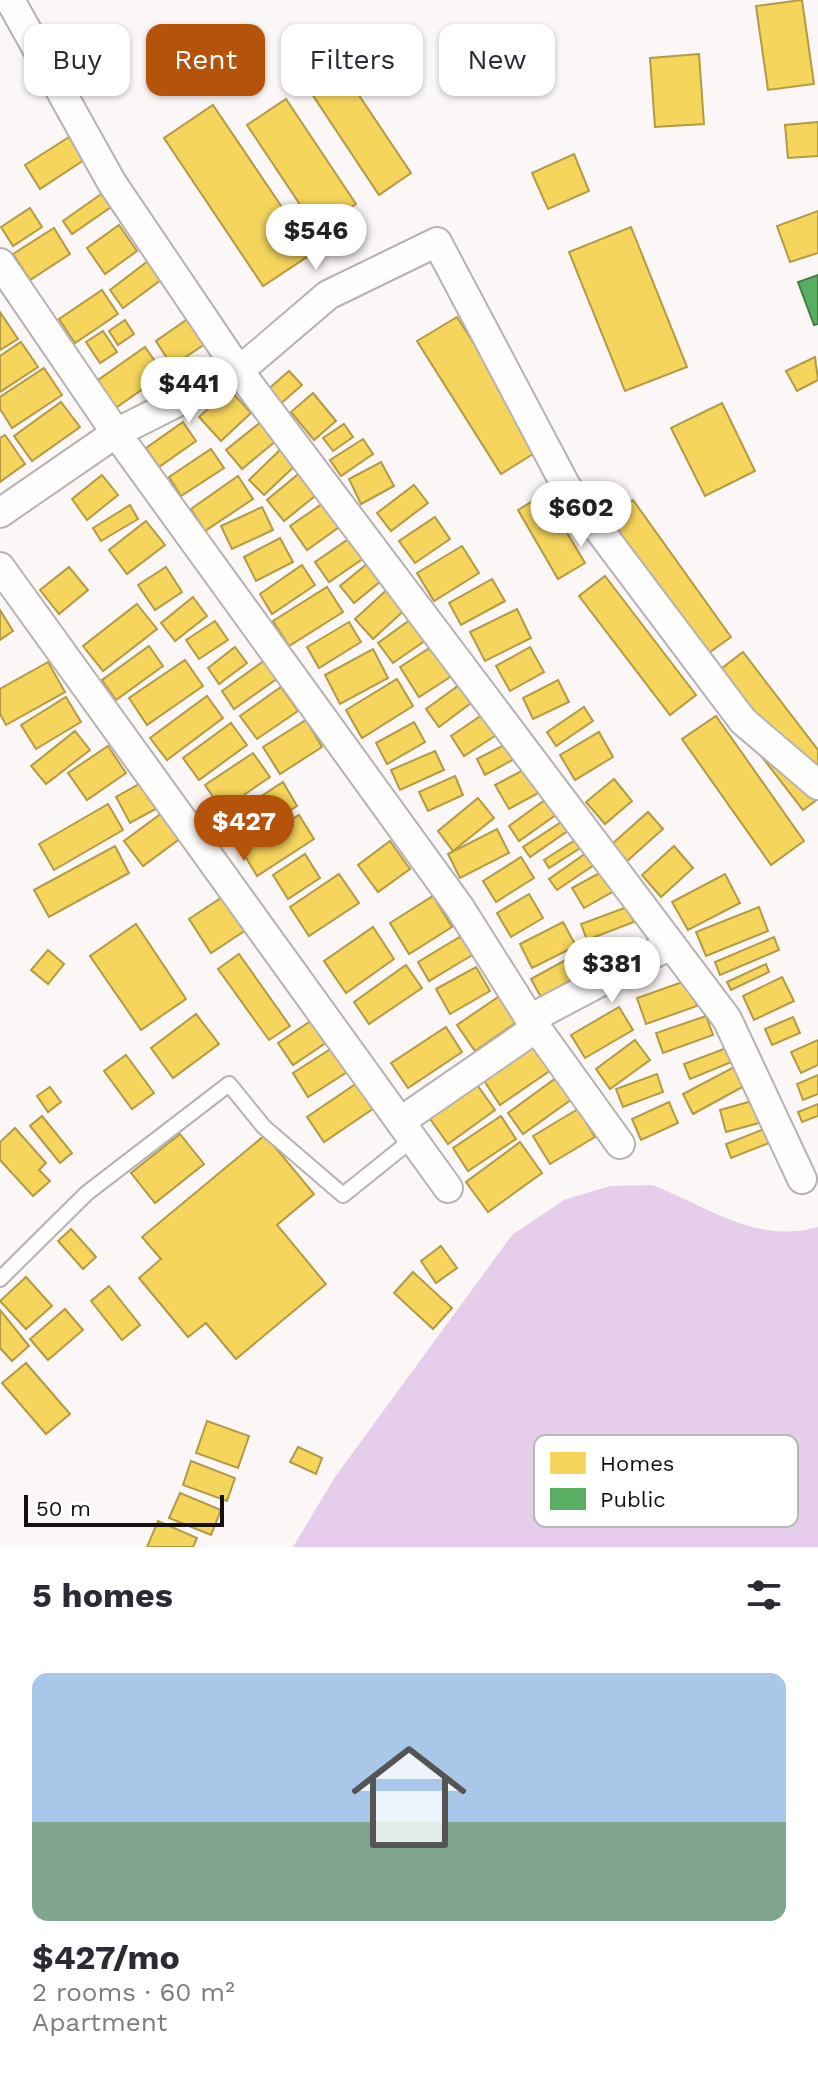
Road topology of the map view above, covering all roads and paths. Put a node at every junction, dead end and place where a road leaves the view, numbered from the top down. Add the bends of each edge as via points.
1 (10, 0) edge
2 (0, 263) edge
3 (239, 371) junction
4 (116, 433) junction
5 (0, 513) edge
6 (0, 567) edge
7 (818, 785) edge
8 (670, 945) junction
9 (533, 1024) junction
10 (408, 1130) junction
11 (620, 1144) dead end
12 (802, 1179) dead end
13 (448, 1188) dead end
14 (0, 1279) edge

1 - 3 street via 112,183
2 - 4 street
3 - 4 street
3 - 7 street via 328,295 437,242 566,486 743,721
3 - 8 street
4 - 5 street
4 - 9 street via 460,908
6 - 10 street
8 - 9 street
8 - 12 street via 727,1019
9 - 10 street
9 - 11 street
10 - 13 street
10 - 14 lane via 343,1195 264,1127 229,1084 87,1193

